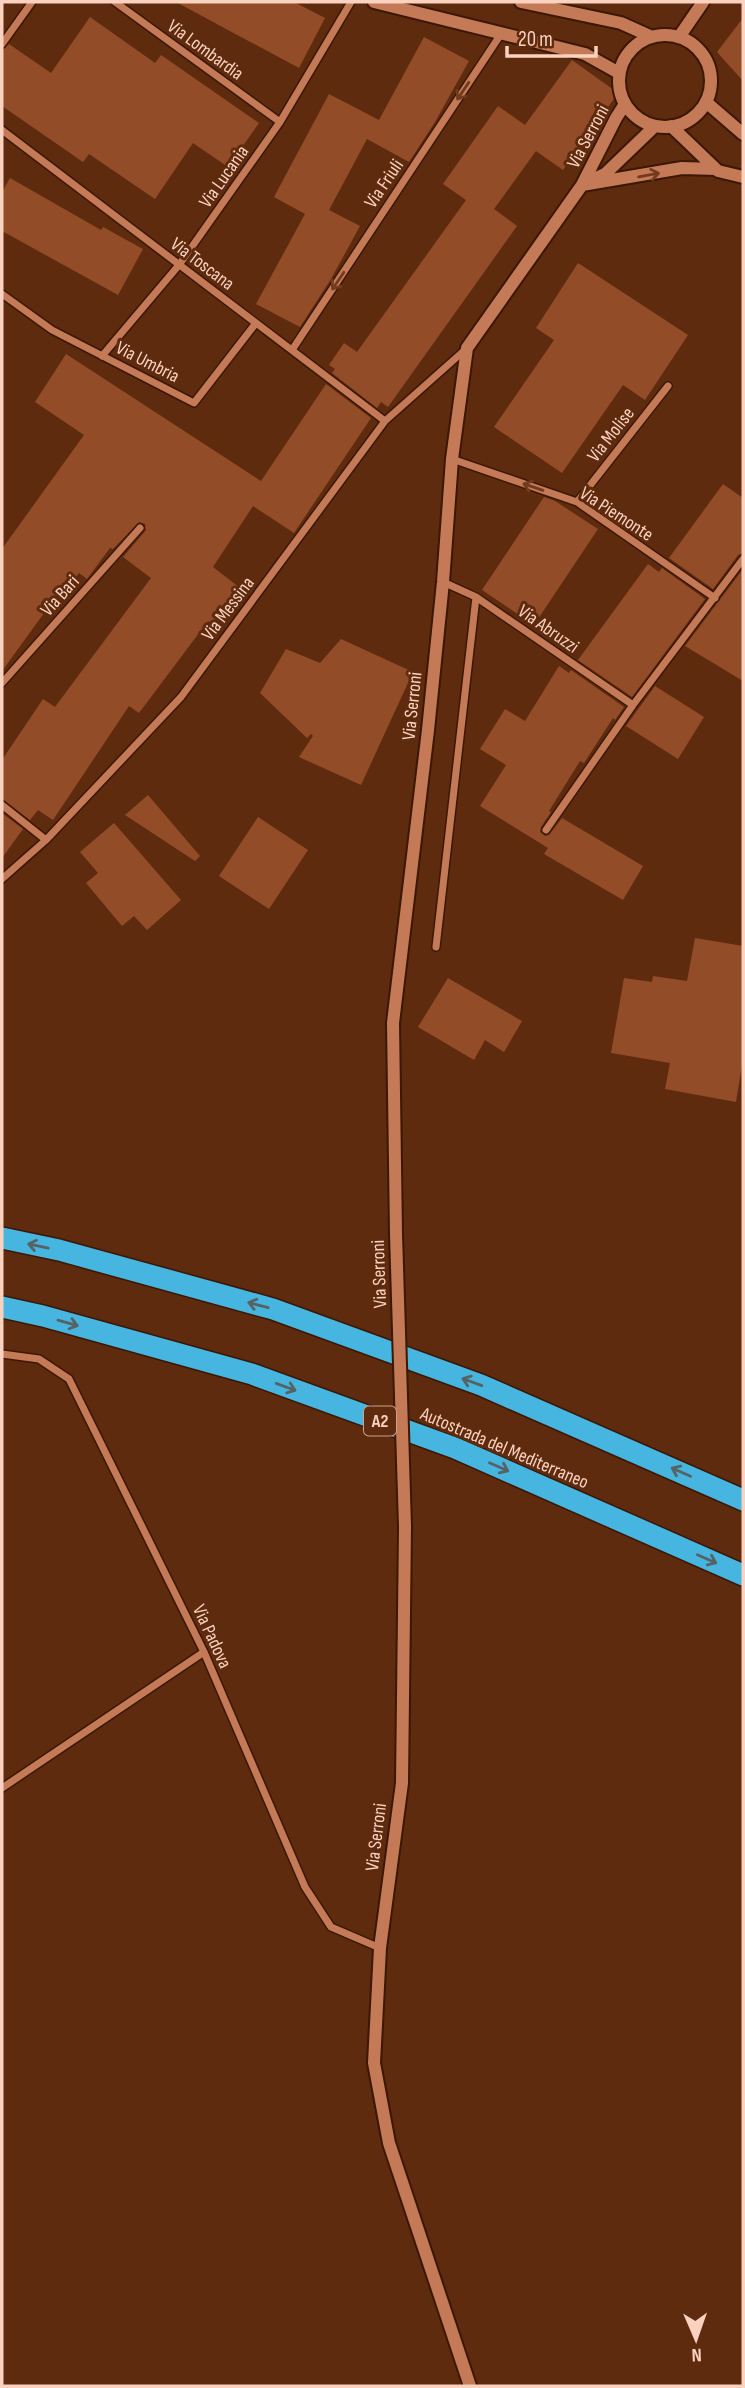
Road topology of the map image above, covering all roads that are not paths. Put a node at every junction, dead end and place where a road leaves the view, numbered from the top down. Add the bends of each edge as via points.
1 (33, 2) edge
2 (115, 2) edge
3 (351, 2) edge
4 (374, 2) edge
5 (521, 2) edge
6 (703, 2) edge
7 (501, 34) junction
8 (652, 37) junction
9 (679, 37) junction
10 (2, 44) edge
11 (619, 73) junction
12 (706, 102) junction
13 (625, 104) junction
14 (280, 122) junction
15 (655, 125) junction
16 (671, 126) junction
17 (2, 130) edge
18 (743, 134) edge
19 (716, 169) junction
20 (743, 177) edge
21 (582, 185) junction
22 (179, 265) junction
23 (2, 294) edge
24 (256, 323) junction
25 (467, 348) junction
26 (292, 350) junction
27 (102, 356) junction
28 (668, 386) dead end
29 (385, 421) junction
30 (452, 459) junction
31 (577, 502) junction
32 (140, 528) dead end
33 (743, 559) edge
34 (443, 582) junction
35 (476, 597) junction
36 (715, 598) junction
37 (2, 683) edge
38 (632, 705) junction
39 (2, 805) edge
40 (546, 830) dead end
41 (46, 840) junction
42 (2, 879) edge
43 (436, 947) dead end
44 (2, 1238) edge
45 (2, 1307) edge
46 (2, 1353) edge
47 (743, 1500) edge
48 (743, 1575) edge
49 (204, 1652) junction
50 (2, 1788) edge
51 (380, 1948) junction
52 (470, 2386) edge

1 - 10 street
2 - 14 street, Via Lombardia
3 - 14 street, Via Lucania
4 - 7 street
5 - 8 street via 621,23
6 - 9 street
7 - 11 street via 585,54
7 -> 26 street, Via Friuli
8 - 9 street
8 - 11 street via 633,48
9 - 12 street via 702,54 709,68
11 - 13 street
12 - 16 street via 689,119
12 - 18 street
13 - 15 street via 640,120
13 - 21 street, Via Serroni
14 - 22 street, Via Lucania
15 - 16 street
15 - 21 street, Via Serroni via 605,174
16 - 19 street
17 - 22 street, Via Toscana
19 - 20 street
21 -> 19 street via 682,168
21 - 25 street, Via Serroni
22 - 24 street, Via Toscana
22 - 27 street, Via Lucania
23 - 27 street, Via Umbria via 52,330
24 - 26 street, Via Toscana
24 - 27 street, Via Umbria via 194,403
25 - 29 street, Via Messina
25 - 30 street, Via Serroni
26 - 29 street, Via Toscana
28 - 31 street, Via Molise
29 - 41 street, Via Messina via 181,696
31 -> 30 street, Via Piemonte
30 - 34 street, Via Serroni
31 - 36 street, Via Piemonte
32 - 37 street, Via Bari
33 - 36 street
34 - 35 street, Via Abruzzi
34 - 51 street, Via Serroni, bridge via 393,1023 405,1527 401,1783
35 - 38 street, Via Abruzzi
35 - 43 street
36 - 38 street
38 - 40 street
39 - 41 street
41 - 42 street, Via Messina
47 -> 44 highway via 481,1385 273,1309
45 -> 48 highway, Autostrada del Mediterraneo / A2 via 252,1374 456,1448
46 - 49 street, Via Padova via 38,1359 69,1379
49 - 50 street
49 - 51 street, Via Padova via 304,1887 331,1927
51 - 52 street, Via Serroni via 374,2063 389,2143

